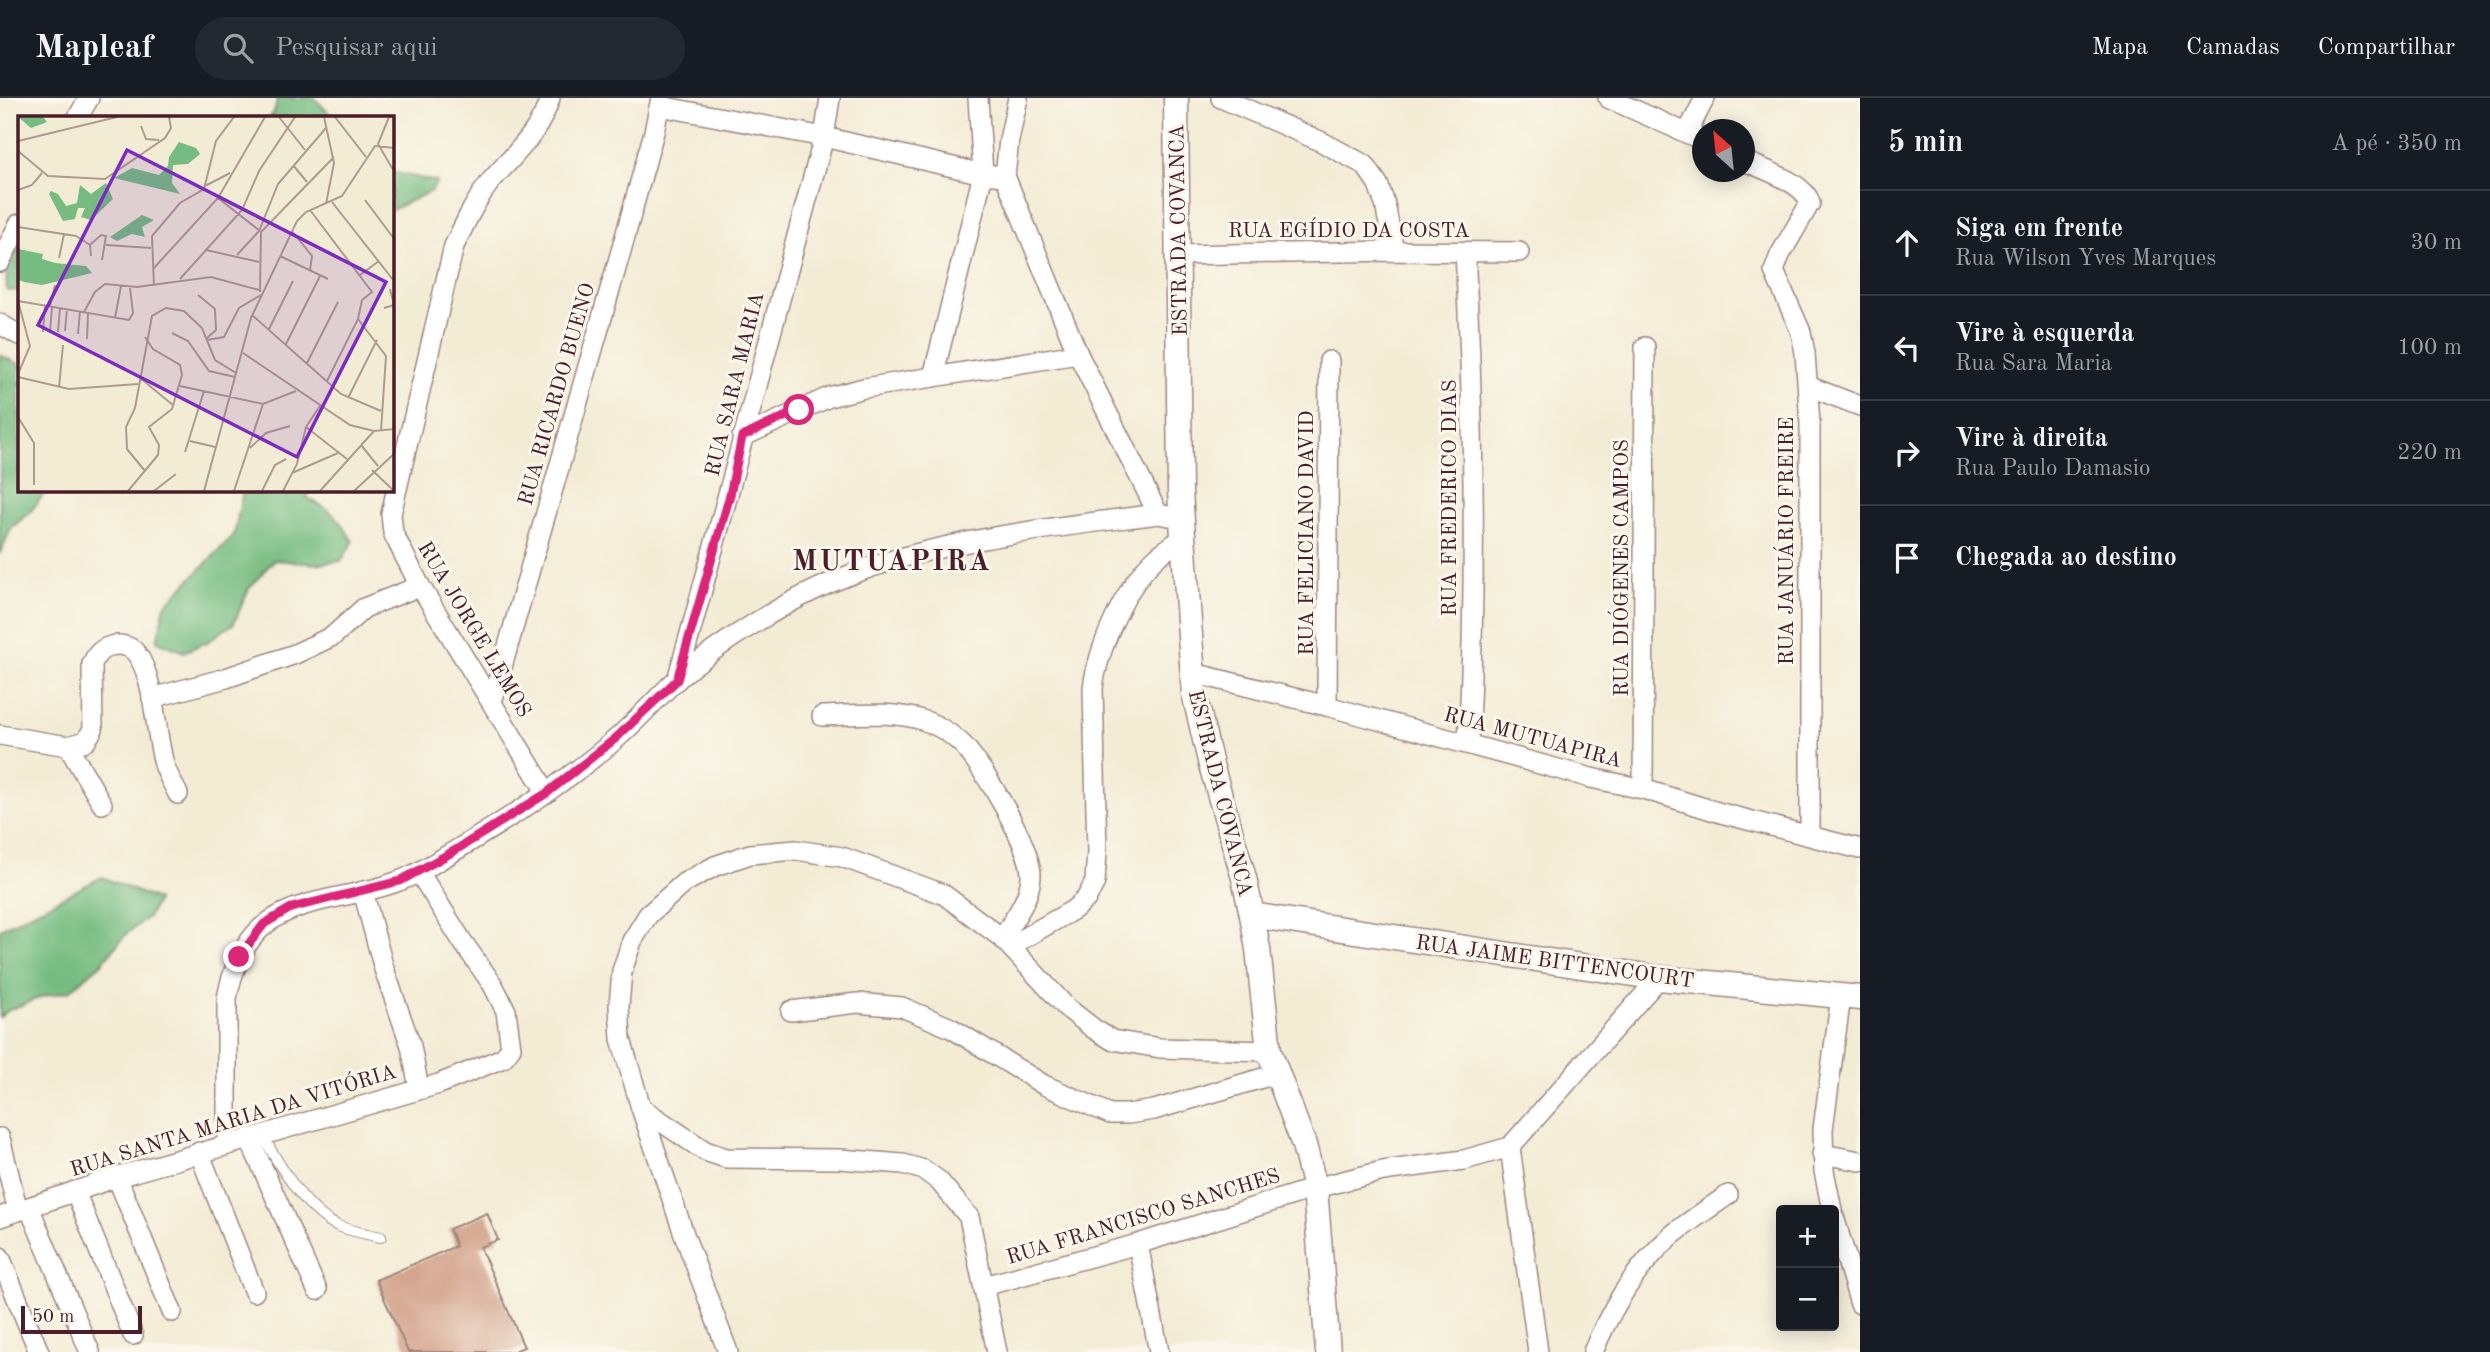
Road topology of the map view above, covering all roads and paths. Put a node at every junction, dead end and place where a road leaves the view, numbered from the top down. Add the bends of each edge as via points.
1 (550, 98) edge
2 (830, 98) edge
3 (978, 98) edge
4 (1018, 98) edge
5 (1176, 98) edge
6 (1220, 98) edge
7 (1608, 98) edge
8 (1705, 98) edge
9 (661, 102) edge
10 (1700, 119) edge
11 (1692, 136) edge
12 (824, 137) junction
13 (1755, 165) edge
14 (983, 174) junction
15 (1005, 176) junction
16 (18, 227) edge
17 (1394, 251) junction
18 (1465, 252) junction
19 (1519, 252) dead end
20 (1179, 255) junction
21 (0, 262) edge
22 (0, 324) edge
23 (18, 334) edge
24 (1644, 348) dead end
25 (1078, 354) junction
26 (1329, 360) dead end
27 (933, 377) junction
28 (1808, 386) junction
29 (1860, 406) edge
30 (742, 437) junction
31 (1174, 523) junction
32 (420, 586) junction
33 (1193, 673) junction
34 (677, 680) junction
35 (152, 698) junction
36 (492, 702) junction
37 (1327, 706) junction
38 (822, 716) dead end
39 (0, 735) edge
40 (1468, 743) junction
41 (68, 746) junction
42 (1643, 789) junction
43 (547, 793) junction
44 (177, 794) dead end
45 (102, 804) dead end
46 (1810, 835) junction
47 (1860, 849) edge
48 (419, 872) junction
49 (363, 891) junction
50 (1252, 915) junction
51 (1006, 942) junction
52 (1659, 978) junction
53 (1850, 997) edge
54 (792, 1011) dead end
55 (1273, 1063) junction
56 (419, 1089) junction
57 (641, 1108) junction
58 (255, 1136) junction
59 (0, 1138) edge
60 (227, 1144) junction
61 (1510, 1147) junction
62 (199, 1152) junction
63 (1822, 1154) junction
64 (1860, 1161) edge
65 (117, 1177) junction
66 (1315, 1188) junction
67 (75, 1191) junction
68 (1728, 1195) dead end
69 (1831, 1205) edge
70 (16, 1211) edge
71 (1839, 1234) edge
72 (381, 1237) dead end
73 (1138, 1244) junction
74 (0, 1257) edge
75 (984, 1286) junction
76 (317, 1290) dead end
77 (254, 1292) dead end
78 (1860, 1304) edge
79 (172, 1312) dead end
80 (133, 1335) dead end
81 (39, 1352) edge
82 (90, 1352) edge
83 (728, 1352) edge
84 (997, 1352) edge
85 (1159, 1352) edge
86 (1328, 1352) edge
87 (1538, 1352) edge
88 (1593, 1352) edge

1 - 32 street, RUA JORGE LEMOS via 530,140 473,206 454,246 391,514 393,533
2 - 12 street, RUA SARA MARIA
3 - 14 street
4 - 15 street
5 - 20 street, ESTRADA COVANCA
6 - 17 street via 1365,165 1385,204
7 - 11 street
8 - 10 street
9 - 12 street
9 - 36 street, RUA RICARDO BUENO
12 - 14 street
12 - 30 street, RUA SARA MARIA
13 - 28 street, RUA JANUÁRIO FREIRE via 1809,197 1809,208 1774,271 1801,332
14 - 15 street
14 - 27 street
15 - 25 street
16 - 21 street
17 - 18 street, RUA EGÍDIO DA COSTA
17 - 20 street, RUA EGÍDIO DA COSTA
18 - 19 street, RUA EGÍDIO DA COSTA
18 - 40 street, RUA FREDERICO DIAS via 1473,568
20 - 31 street, ESTRADA COVANCA
22 - 23 street
24 - 42 street, RUA DIÓGENES CAMPOS
25 - 27 street
25 - 31 street
26 - 37 street, RUA FELICIANO DAVID
27 - 30 street via 829,397
28 - 29 street
28 - 46 street, RUA JANUÁRIO FREIRE
30 - 34 street, RUA SARA MARIA
31 - 33 street, ESTRADA COVANCA
31 - 34 street via 1064,526 906,556 846,576 800,598 740,633
31 - 51 street via 1111,626 1095,671 1095,882 1073,910
32 - 35 street via 364,608 333,636 295,654
32 - 36 street, RUA JORGE LEMOS
33 - 37 street, RUA MUTUAPIRA
33 - 50 street, ESTRADA COVANCA via 1200,724
34 - 43 street via 616,738
35 - 41 street via 137,654 122,645 103,649 92,664 93,729 86,741
35 - 44 street via 164,765
36 - 43 street, RUA JORGE LEMOS
37 - 40 street, RUA MUTUAPIRA
38 - 51 street via 876,713 925,721 944,729 964,746 991,784 1030,862 1026,900
39 - 41 street
40 - 42 street, RUA MUTUAPIRA
41 - 45 street
42 - 46 street, RUA MUTUAPIRA
43 - 48 street
46 - 47 street, RUA MUTUAPIRA
48 - 49 street
48 - 56 street, RUA SANTA MARIA DA VITÓRIA via 493,985 506,1011 511,1048 503,1058 480,1069
49 - 56 street via 411,1046
49 - 60 street via 291,908 264,924 239,957 228,998
50 - 52 street, RUA JAIME BITTENCOURT
50 - 55 street, ESTRADA COVANCA
51 - 55 street via 1066,1007 1112,1041
51 - 57 street via 943,894 842,857 796,850 750,854 715,866 684,883 648,915 632,941 622,971 621,1039
52 - 53 street, RUA JAIME BITTENCOURT
52 - 61 street
53 - 63 street via 1824,1112
54 - 55 street via 858,1003 902,1007 951,1028 1044,1085 1110,1114 1154,1110
55 - 66 street, ESTRADA COVANCA via 1304,1144
56 - 58 street, RUA SANTA MARIA DA VITÓRIA
57 - 75 street via 705,1151 726,1158 840,1160 924,1170 969,1217
57 - 83 street
58 - 60 street, RUA SANTA MARIA DA VITÓRIA
58 - 72 lane via 313,1208 337,1226
58 - 76 street
59 - 70 street
60 - 62 street, RUA SANTA MARIA DA VITÓRIA
61 - 66 street, RUA FRANCISCO SANCHES
61 - 87 street
62 - 65 street, RUA SANTA MARIA DA VITÓRIA
62 - 77 street
63 - 64 street
63 - 69 street
65 - 67 street, RUA SANTA MARIA DA VITÓRIA
65 - 79 street
66 - 73 street, RUA FRANCISCO SANCHES
66 - 86 street, ESTRADA COVANCA
67 - 70 street, RUA SANTA MARIA DA VITÓRIA
67 - 80 street
68 - 88 street via 1671,1236 1642,1266 1612,1308
70 - 82 street
71 - 78 street
73 - 75 street, RUA FRANCISCO SANCHES
73 - 85 street
74 - 81 street
75 - 84 street

